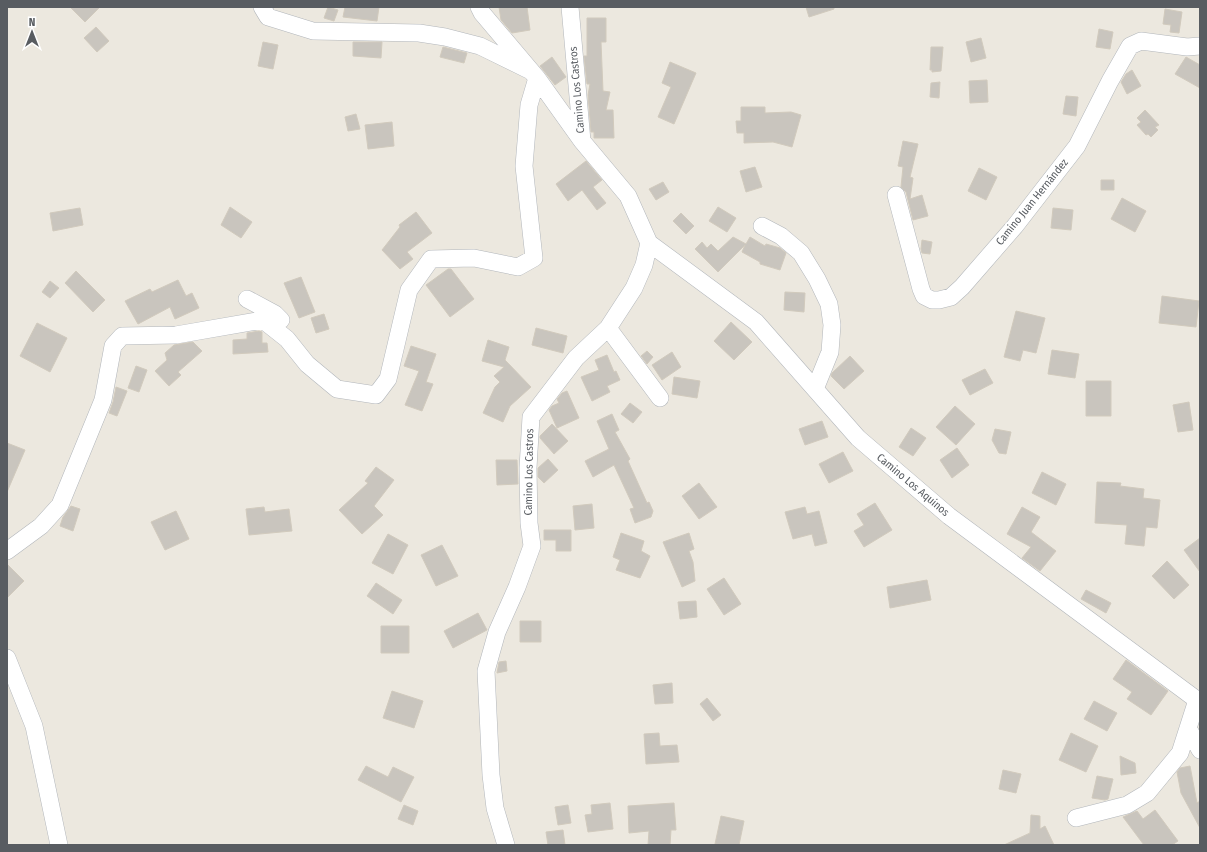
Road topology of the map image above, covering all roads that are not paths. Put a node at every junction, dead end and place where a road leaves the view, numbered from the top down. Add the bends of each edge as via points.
1 (262, 7) edge
2 (479, 7) edge
3 (570, 7) edge
4 (1200, 46) edge
5 (534, 74) junction
6 (582, 141) junction
7 (896, 196) dead end
8 (762, 226) dead end
9 (649, 243) junction
10 (248, 299) dead end
11 (608, 328) junction
12 (325, 379) junction
13 (815, 388) junction
14 (660, 398) dead end
15 (7, 551) edge
16 (7, 658) edge
17 (1198, 701) edge
18 (1188, 728) junction
19 (1200, 750) edge
20 (1076, 818) dead end
21 (59, 845) edge
22 (506, 845) edge

1 - 5 street via 268,16 313,31 419,33 445,37 480,46
2 - 5 street
3 - 6 street, Camino Los Castros
4 - 7 street, Camino Juan Hernández via 1187,47 1141,41 1130,46 1078,146 1015,226 951,297 932,300 924,296
5 - 6 street
5 - 12 street via 524,166 534,258 518,267 474,258 431,259 409,290 388,379 376,395 337,389
6 - 9 street, Camino Los Castros via 628,196
8 - 13 street via 781,236 801,253 829,304 832,325 830,352
9 - 11 street, Camino Los Castros via 644,265 634,288
9 - 13 street, Camino Los Aquinos via 756,322
10 - 12 street via 275,314 293,331
11 - 14 street
11 - 22 street, Camino Los Castros via 576,358 531,417 528,468 532,546 496,632 486,671 492,782 495,808
12 - 15 street via 307,364 287,339 263,320 176,335 122,336 113,346 103,400 60,505 42,526
13 - 17 street, Camino Los Aquinos via 858,438 949,516
16 - 21 street via 34,726
17 - 18 street
18 - 19 street
18 - 20 street via 1180,753 1147,793 1127,805

